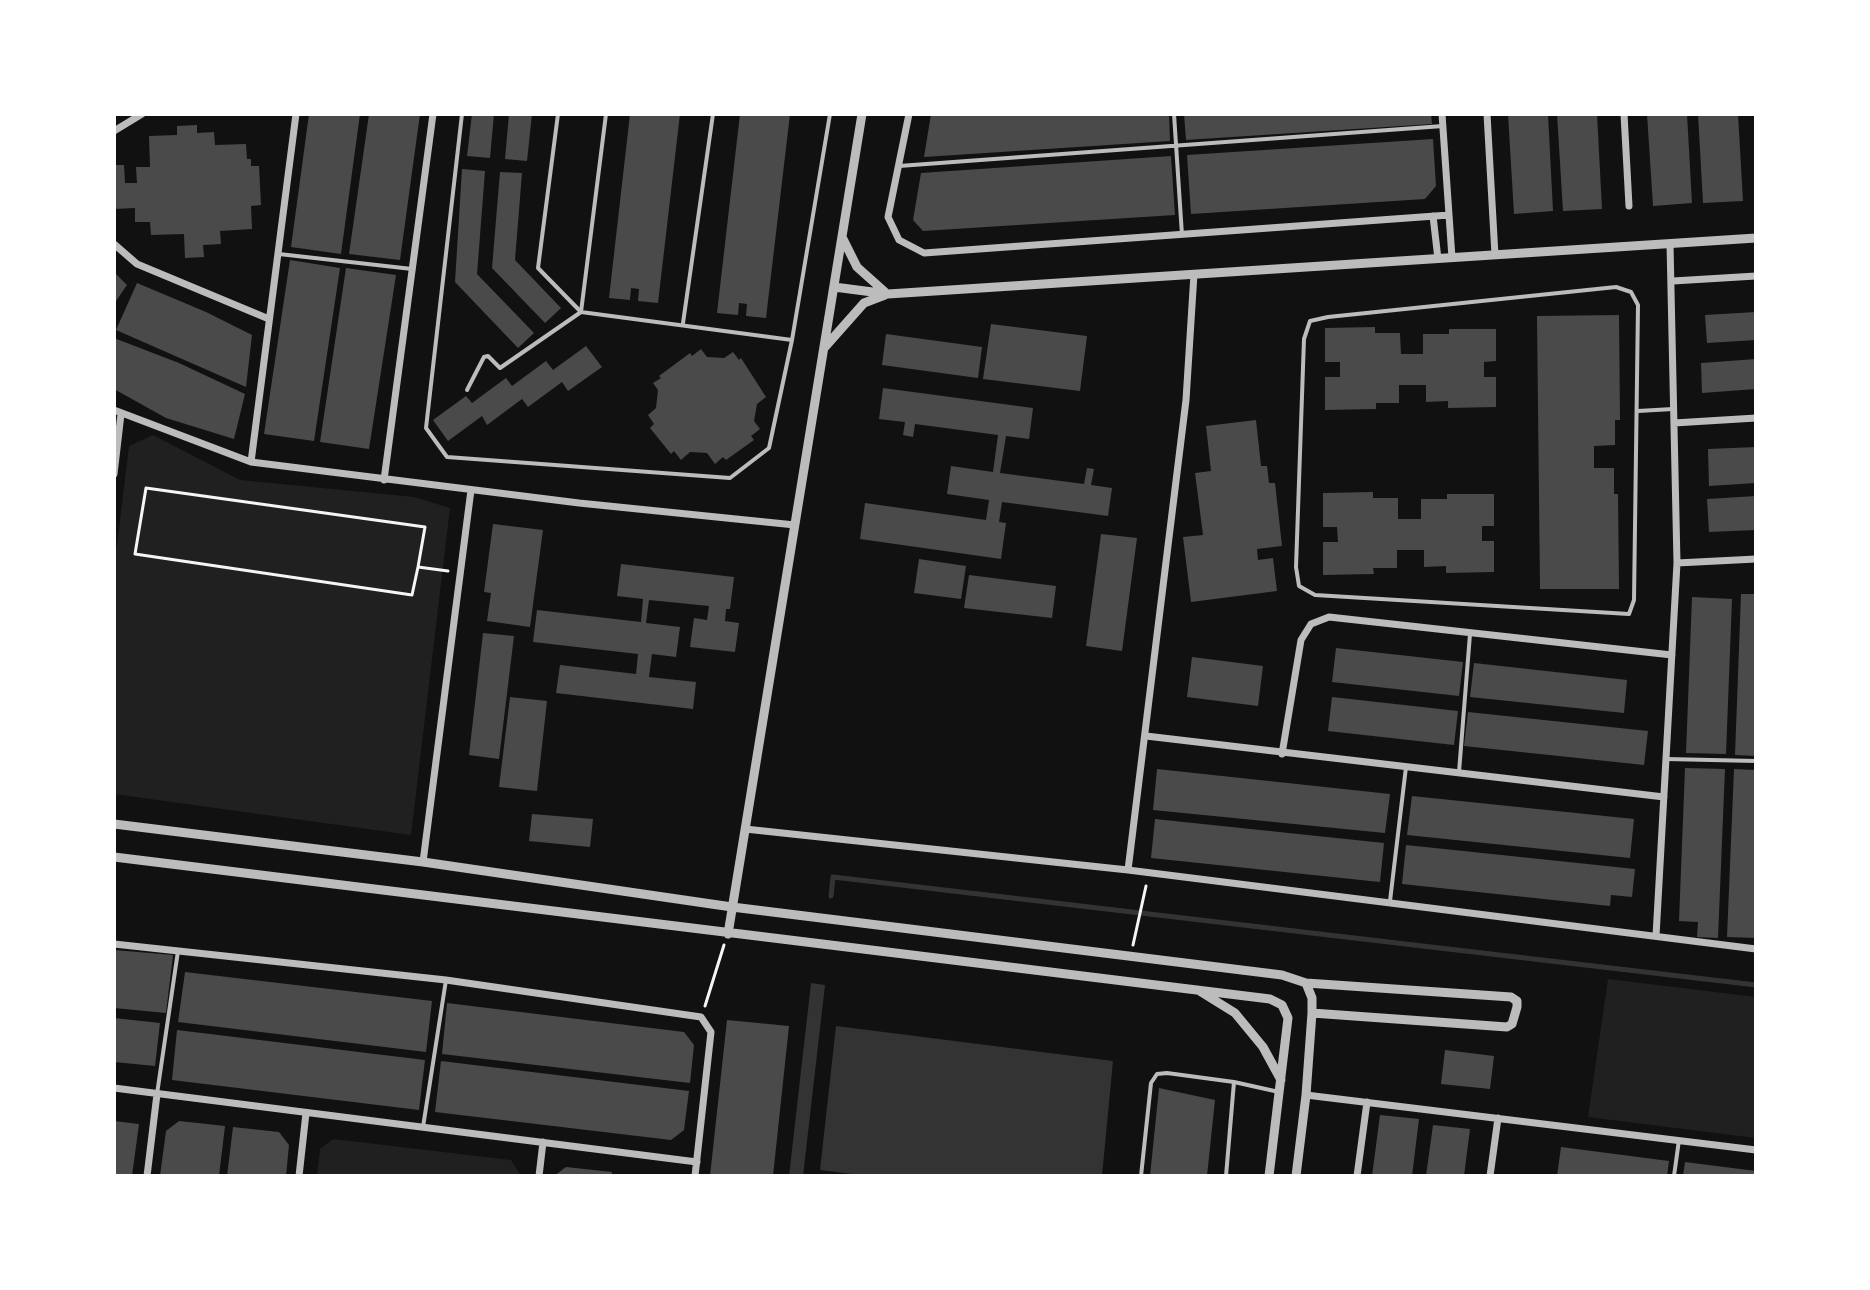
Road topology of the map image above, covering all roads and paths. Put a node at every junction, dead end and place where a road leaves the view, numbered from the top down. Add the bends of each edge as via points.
1 (142, 114) edge
2 (296, 114) edge
3 (433, 114) edge
4 (462, 114) edge
5 (558, 114) edge
6 (606, 114) edge
7 (713, 114) edge
8 (830, 114) edge
9 (862, 114) edge
10 (909, 114) edge
11 (1174, 114) edge
12 (1442, 114) edge
13 (1487, 114) edge
14 (1624, 114) edge
15 (1443, 126) junction
16 (114, 131) edge
17 (1176, 146) junction
18 (897, 166) junction
19 (1629, 206) dead end
20 (1449, 215) junction
21 (1433, 216) junction
22 (1182, 235) junction
23 (842, 237) junction
24 (1756, 238) edge
25 (114, 244) edge
26 (1670, 244) junction
27 (279, 254) junction
28 (1495, 255) junction
29 (1452, 258) junction
30 (1438, 259) junction
31 (412, 269) junction
32 (1194, 274) junction
33 (1756, 276) edge
34 (1673, 281) junction
35 (834, 287) junction
36 (888, 294) junction
37 (581, 312) junction
38 (269, 319) junction
39 (683, 323) junction
40 (792, 340) junction
41 (824, 349) junction
42 (467, 390) dead end
43 (1673, 409) junction
44 (1638, 411) junction
45 (118, 412) edge
46 (1756, 418) edge
47 (1674, 423) junction
48 (251, 462) junction
49 (114, 474) edge
50 (384, 480) junction
51 (471, 490) junction
52 (795, 525) junction
53 (1756, 559) edge
54 (1677, 563) junction
55 (418, 567) junction
56 (460, 572) junction
57 (1470, 632) junction
58 (1672, 655) junction
59 (1146, 736) junction
60 (1282, 754) junction
61 (1666, 759) junction
62 (1756, 761) edge
63 (1406, 767) junction
64 (1459, 775) junction
65 (1664, 797) junction
66 (114, 824) edge
67 (745, 829) junction
68 (114, 857) edge
69 (423, 862) junction
70 (1128, 870) junction
71 (1144, 891) dead end
72 (1390, 901) junction
73 (732, 907) junction
74 (728, 934) junction
75 (1656, 936) junction
76 (1134, 940) dead end
77 (114, 944) edge
78 (1756, 949) edge
79 (178, 951) junction
80 (446, 980) junction
81 (1306, 983) junction
82 (1195, 988) junction
83 (1312, 1013) junction
84 (701, 1017) junction
85 (1281, 1080) junction
86 (1234, 1082) junction
87 (114, 1088) edge
88 (1279, 1092) junction
89 (157, 1094) junction
90 (1306, 1095) junction
91 (1367, 1102) junction
92 (306, 1113) junction
93 (1498, 1118) junction
94 (423, 1127) junction
95 (1679, 1140) junction
96 (543, 1142) junction
97 (1756, 1150) edge
98 (697, 1162) junction
99 (147, 1176) edge
100 (299, 1176) edge
101 (539, 1176) edge
102 (695, 1176) edge
103 (1141, 1176) edge
104 (1226, 1176) edge
105 (1269, 1176) edge
106 (1296, 1176) edge
107 (1357, 1176) edge
108 (1490, 1176) edge
109 (1674, 1176) edge

1 - 16 street
2 - 27 street
3 - 31 street
4 - 40 lane via 426,428 447,457 730,478 769,448
5 - 37 lane via 538,268
6 - 37 lane
7 - 39 lane
8 - 40 lane
9 - 23 street
10 - 18 street
11 - 17 lane
12 - 15 street
13 - 28 street
14 - 19 street
15 - 17 lane
15 - 20 street
17 - 18 lane
17 - 22 lane
18 - 22 street via 888,217 899,240 924,253
20 - 21 street
20 - 29 street
21 - 22 street
21 - 30 street
23 - 35 street
23 - 36 street via 857,267
24 - 26 street
25 - 38 street via 137,264
26 - 28 street
26 - 34 street
27 - 31 lane
27 - 38 street
28 - 29 street
29 - 30 street
30 - 32 street
31 - 50 street
32 - 36 street
32 - 59 street via 1186,400
33 - 34 street
34 - 43 street
35 - 36 street
35 - 41 street
36 - 41 street via 864,303
37 - 39 lane
37 - 42 lane via 500,368 484,357
38 - 48 street
39 - 40 lane
41 - 52 street
43 - 44 lane
43 - 47 street
44 - 44 lane via 1634,600 1629,614 1315,595 1299,586 1303,354 1310,321 1616,287 1631,292 1638,305
45 - 48 street
45 - 49 street
46 - 47 street
47 - 54 street
48 - 50 street
50 - 51 street
51 - 52 street
51 - 56 street
52 - 67 street
53 - 54 street
54 - 58 street
55 - 55 path via 425,527 146,488 135,554 412,595
55 - 56 path
56 - 69 street
57 - 58 street
57 - 60 street via 1329,617 1311,624 1301,640
57 - 64 lane
58 - 61 street
59 - 60 street
59 - 70 street
60 - 63 street
61 - 62 lane
61 - 65 street
63 - 64 street
63 - 72 lane
64 - 65 street
65 - 75 street
66 - 69 street
67 - 70 street
67 - 73 street
68 - 74 street
69 - 73 street
70 - 72 street
71 - 76 path
72 - 75 street
73 - 74 street
73 - 81 street via 1282,975
74 - 82 street
74 - 84 path
75 - 78 street
77 - 79 street
79 - 80 street
79 - 89 lane
80 - 84 street
80 - 94 lane
81 - 83 street
81 - 83 street via 1517,1001 1507,1027
82 - 85 street via 1235,1013
82 - 85 street via 1282,1005 1288,1018
83 - 90 street
84 - 98 street via 711,1032
85 - 88 street
86 - 88 lane
86 - 103 lane via 1157,1074 1151,1083
86 - 104 lane
87 - 89 street
88 - 105 street
89 - 92 street
89 - 99 street
90 - 91 street
90 - 106 street
91 - 93 street
91 - 107 street
92 - 94 street
92 - 100 street
93 - 95 street
93 - 108 street
94 - 96 street
95 - 97 street
95 - 109 lane
96 - 98 street
96 - 101 street
98 - 102 street

